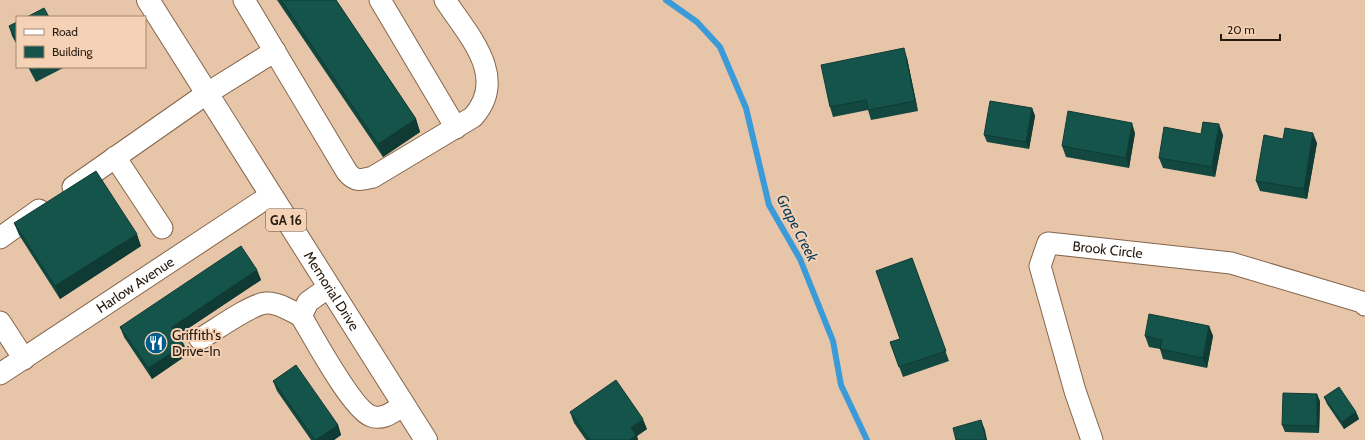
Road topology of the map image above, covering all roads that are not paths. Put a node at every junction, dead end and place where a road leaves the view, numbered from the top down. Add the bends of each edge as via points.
1 (148, 0) edge
2 (244, 0) edge
3 (380, 0) edge
4 (445, 0) edge
5 (275, 51) junction
6 (206, 94) junction
7 (456, 128) junction
8 (115, 157) junction
9 (271, 195) junction
10 (162, 228) dead end
11 (0, 238) edge
12 (329, 287) junction
13 (1365, 305) edge
14 (301, 316) junction
15 (0, 322) edge
16 (200, 340) dead end
17 (24, 359) junction
18 (0, 374) edge
19 (404, 405) junction
20 (426, 440) edge
21 (1092, 440) edge

1 - 6 main road, Memorial Drive / GA 16
2 - 5 street
3 - 7 street
4 - 7 street via 484,62 487,77 488,94 482,107 473,117
5 - 6 street
5 - 7 street via 353,179 373,178
6 - 8 street
6 - 9 main road, Memorial Drive / GA 16
8 - 10 street
8 - 11 street
9 - 12 main road, Memorial Drive / GA 16
9 - 17 street, Harlow Avenue
12 - 14 street via 308,302
12 - 19 main road, Memorial Drive / GA 16
13 - 21 street, Brook Circle via 1231,263 1048,243 1040,266 1075,391
14 - 16 street via 266,303 256,306
14 - 19 street via 354,402 370,416 382,418
15 - 17 street
17 - 18 street, Harlow Avenue
19 - 20 main road, Memorial Drive / GA 16

